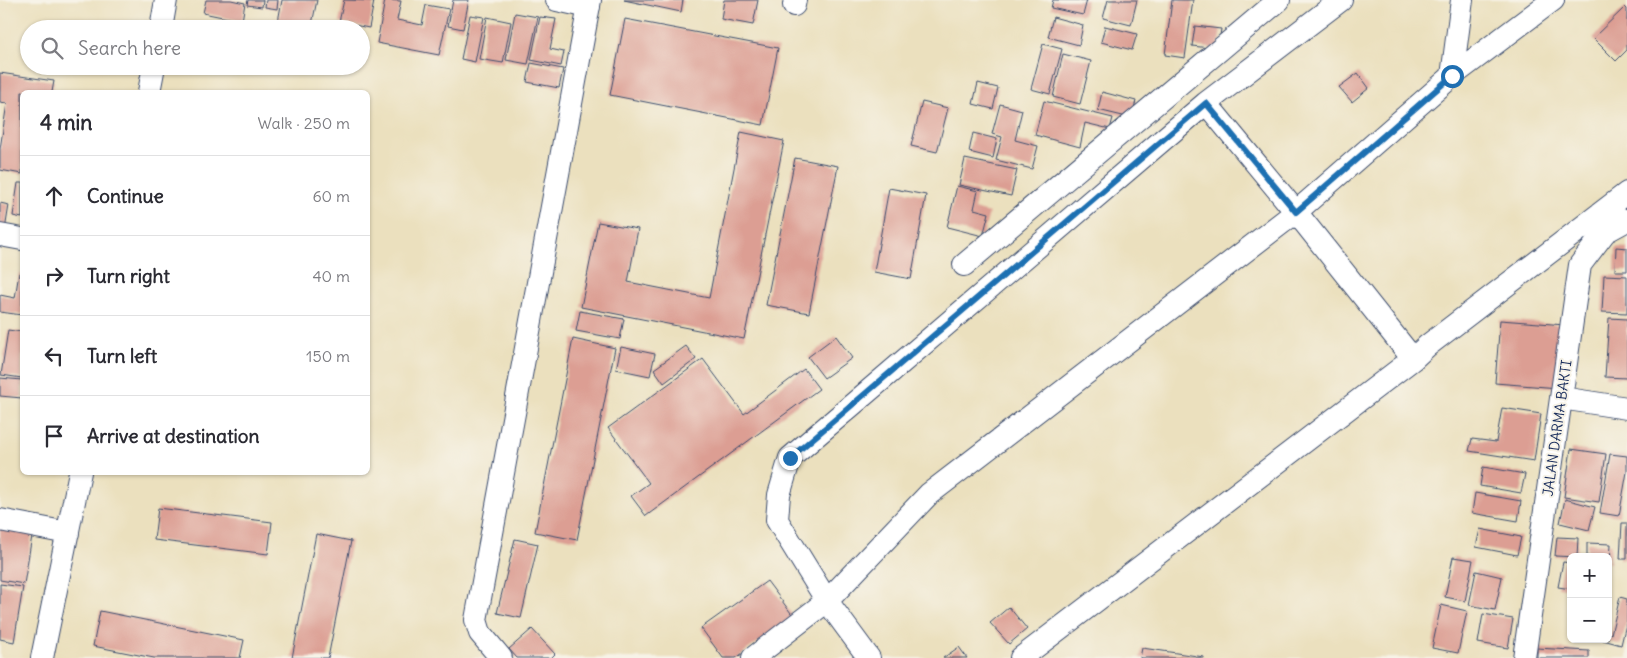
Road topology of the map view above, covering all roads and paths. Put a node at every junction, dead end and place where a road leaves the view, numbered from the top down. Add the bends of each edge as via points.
1 (166, 0) edge
2 (557, 0) edge
3 (1279, 0) edge
4 (1341, 0) edge
5 (1462, 0) edge
6 (1553, 0) edge
7 (590, 4) edge
8 (163, 20) edge
9 (152, 75) edge
10 (1452, 76) junction
11 (149, 90) edge
12 (1206, 103) junction
13 (1627, 192) edge
14 (1296, 212) junction
15 (1627, 220) edge
16 (0, 235) edge
17 (20, 239) edge
18 (964, 265) dead end
19 (1413, 359) junction
20 (1561, 398) junction
21 (1627, 408) edge
22 (79, 475) edge
23 (0, 520) edge
24 (68, 533) junction
25 (827, 600) junction
26 (42, 658) edge
27 (501, 658) edge
28 (754, 658) edge
29 (870, 658) edge
30 (1022, 658) edge
31 (1524, 658) edge

1 - 8 street
2 - 7 street
3 - 18 street
4 - 12 street
5 - 10 street
6 - 10 street
7 - 27 street via 476,620 482,636
9 - 11 street
10 - 14 street
12 - 14 street
12 - 25 street via 790,458 777,520
13 - 19 street
14 - 19 street
14 - 25 street via 929,494
15 - 20 street, JALAN DARMA BAKTI via 1605,232 1580,265
16 - 17 street
19 - 30 street
20 - 21 street
20 - 31 street, JALAN DARMA BAKTI
22 - 24 street
23 - 24 street
24 - 26 street
25 - 28 street
25 - 29 street

